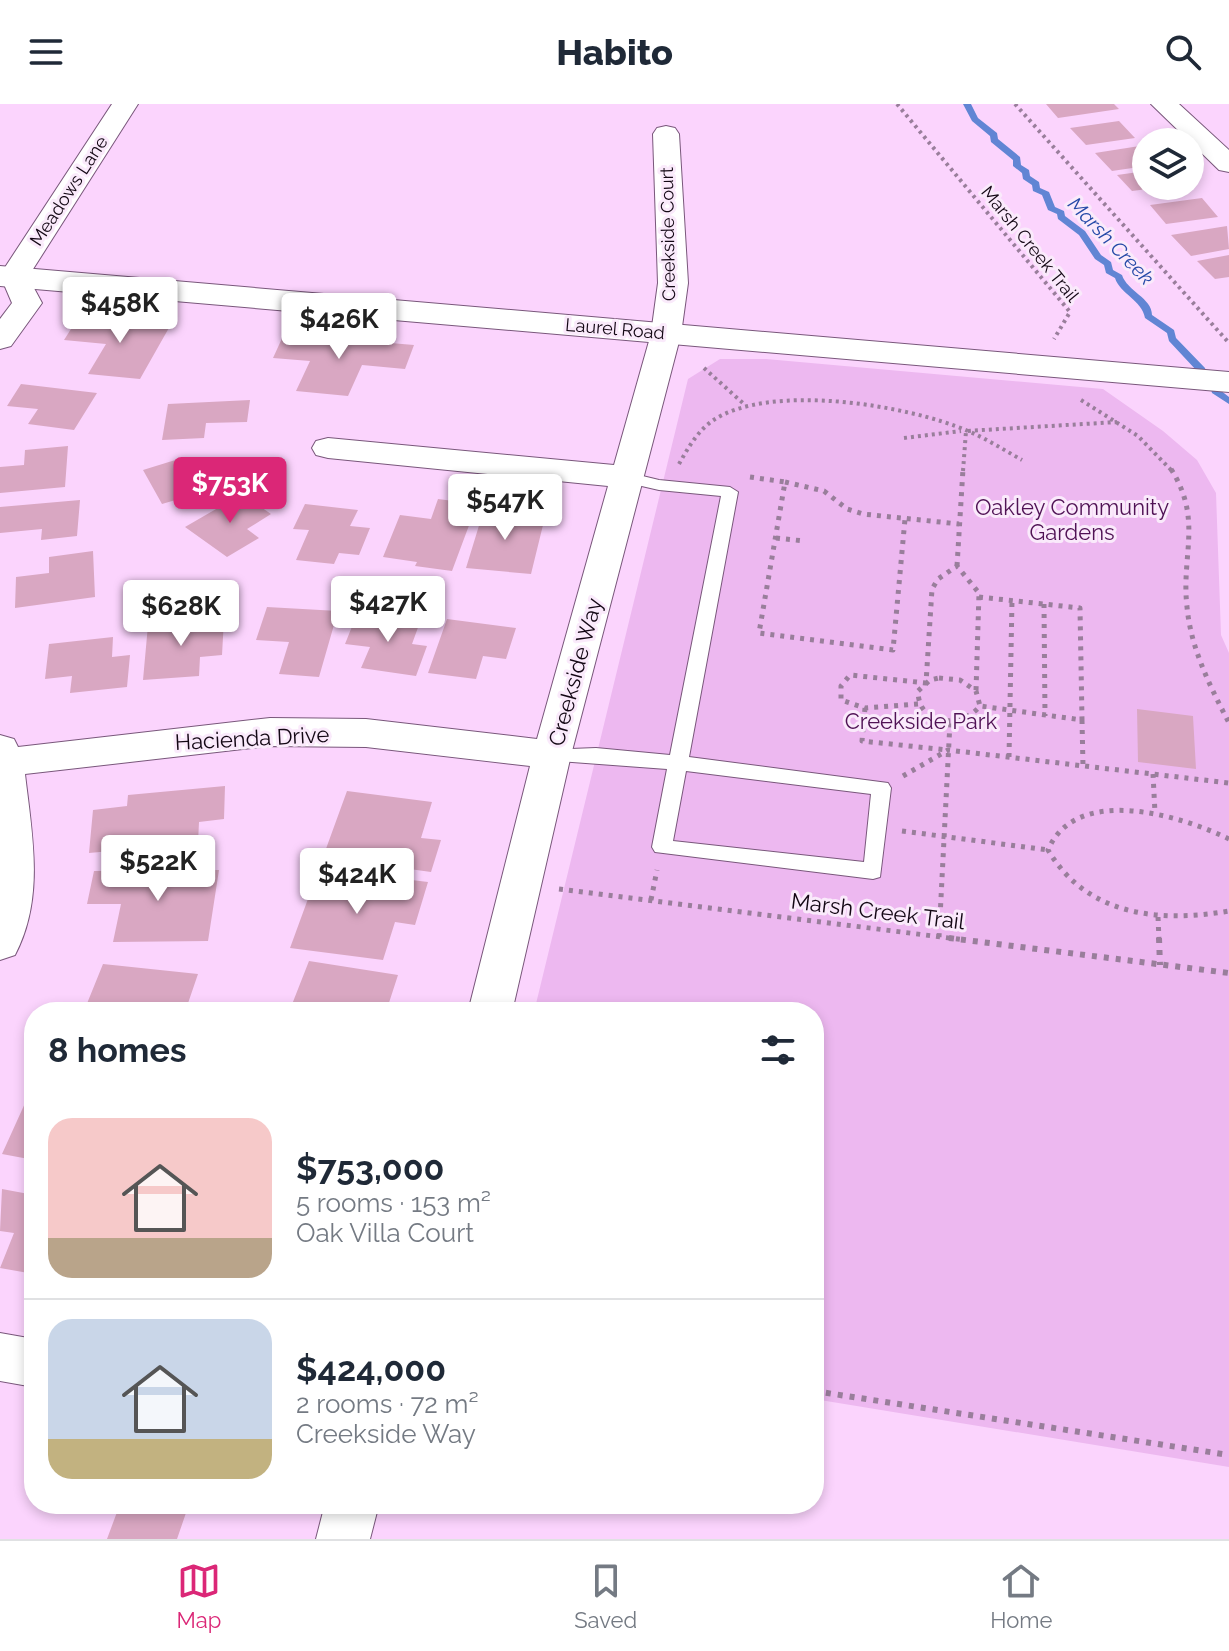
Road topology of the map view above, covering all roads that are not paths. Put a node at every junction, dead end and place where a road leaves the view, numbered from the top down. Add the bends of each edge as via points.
1 (125, 104) edge
2 (1164, 104) edge
3 (666, 134) dead end
4 (1229, 164) edge
5 (4, 279) edge
6 (666, 334) junction
7 (0, 340) edge
8 (1229, 382) edge
9 (328, 448) dead end
10 (628, 470) junction
11 (552, 755) junction
12 (1, 758) edge
13 (679, 764) junction
14 (0, 943) edge
15 (492, 1002) edge
16 (0, 1357) edge
17 (24, 1361) edge
18 (349, 1514) edge
19 (343, 1539) edge

1 - 5 street, Meadows Lane
2 - 4 street
3 - 6 street, Creekside Court via 673,283
5 - 6 street, Laurel Road
5 - 7 street via 27,303
6 - 8 street, Laurel Road
6 - 10 street, Creekside Way
9 - 10 street
10 - 11 street, Creekside Way
10 - 13 lane via 659,485 730,492
11 - 12 street, Hacienda Drive via 366,733 270,732
11 - 13 lane via 584,752
11 - 15 street, Creekside Way
12 - 14 street via 16,872
13 - 13 lane via 662,847 873,871 881,788
16 - 17 street
18 - 19 street

